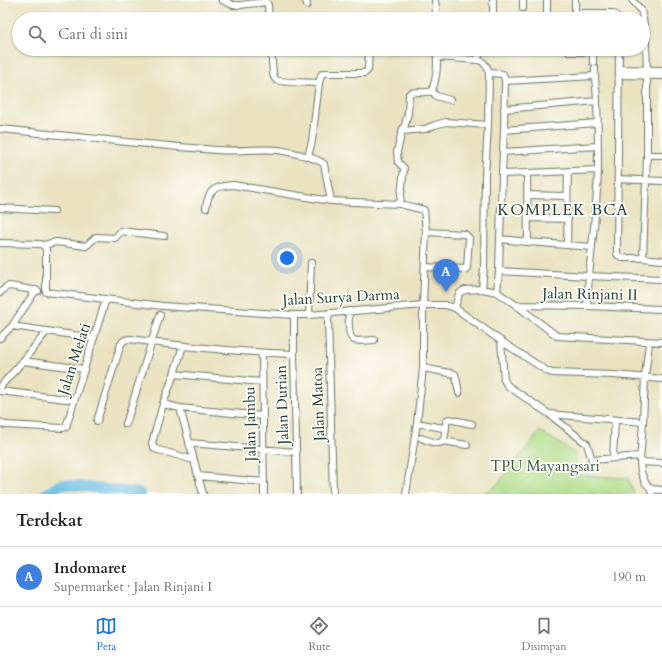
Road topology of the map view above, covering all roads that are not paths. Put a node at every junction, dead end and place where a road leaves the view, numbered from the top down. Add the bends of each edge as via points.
1 (222, 0) edge
2 (436, 0) edge
3 (493, 0) edge
4 (523, 0) edge
5 (547, 0) edge
6 (575, 0) edge
7 (632, 0) edge
8 (240, 2) edge
9 (523, 8) dead end
10 (268, 12) edge
11 (436, 12) edge
12 (493, 12) edge
13 (547, 12) edge
14 (574, 12) edge
15 (641, 12) edge
16 (272, 56) edge
17 (369, 56) edge
18 (479, 56) edge
19 (593, 56) edge
20 (619, 56) edge
21 (646, 56) edge
22 (437, 57) joint
23 (478, 60) junction
24 (662, 70) edge
25 (620, 72) junction
26 (489, 73) junction
27 (647, 73) junction
28 (594, 76) junction
29 (662, 76) edge
30 (505, 81) junction
31 (319, 83) junction
32 (432, 91) junction
33 (450, 100) dead end
34 (597, 101) junction
35 (504, 109) junction
36 (597, 123) junction
37 (488, 125) junction
38 (0, 129) edge
39 (504, 130) junction
40 (402, 131) junction
41 (598, 146) junction
42 (503, 152) junction
43 (647, 155) junction
44 (662, 155) edge
45 (308, 157) junction
46 (598, 170) junction
47 (568, 171) junction
48 (527, 172) junction
49 (502, 174) junction
50 (618, 179) junction
51 (646, 181) junction
52 (662, 181) edge
53 (527, 195) junction
54 (567, 196) junction
55 (331, 200) junction
56 (400, 204) junction
57 (0, 208) edge
58 (206, 208) dead end
59 (54, 211) dead end
60 (528, 218) junction
61 (568, 218) junction
62 (426, 232) junction
63 (164, 236) dead end
64 (500, 239) junction
65 (528, 242) junction
66 (0, 243) edge
67 (567, 244) junction
68 (43, 245) junction
69 (592, 247) junction
70 (643, 258) junction
71 (662, 260) edge
72 (311, 262) dead end
73 (425, 267) junction
74 (499, 271) junction
75 (588, 276) junction
76 (662, 279) edge
77 (482, 289) junction
78 (36, 290) junction
79 (46, 292) junction
80 (497, 292) junction
81 (0, 293) edge
82 (106, 299) junction
83 (423, 305) junction
84 (516, 305) junction
85 (587, 306) junction
86 (454, 308) junction
87 (662, 309) edge
88 (349, 311) junction
89 (329, 313) junction
90 (160, 315) dead end
91 (294, 315) junction
92 (309, 315) junction
93 (12, 326) junction
94 (47, 332) junction
95 (0, 338) edge
96 (94, 338) junction
97 (374, 340) dead end
98 (501, 341) junction
99 (151, 342) junction
100 (650, 342) junction
101 (662, 342) edge
102 (183, 346) junction
103 (262, 353) junction
104 (294, 354) junction
105 (24, 361) junction
106 (84, 368) junction
107 (423, 368) junction
108 (174, 374) junction
109 (645, 377) junction
110 (662, 379) edge
111 (262, 382) junction
112 (0, 387) edge
113 (0, 391) edge
114 (459, 394) dead end
115 (74, 400) junction
116 (163, 404) junction
117 (180, 408) junction
118 (549, 414) junction
119 (263, 416) junction
120 (615, 420) junction
121 (97, 421) dead end
122 (0, 422) edge
123 (643, 422) junction
124 (417, 423) junction
125 (126, 424) dead end
126 (472, 424) dead end
127 (446, 426) junction
128 (421, 438) dead end
129 (443, 441) junction
130 (189, 443) junction
131 (466, 445) dead end
132 (264, 449) junction
133 (296, 452) junction
134 (613, 458) junction
135 (640, 459) junction
136 (194, 460) junction
137 (662, 463) edge
138 (198, 476) junction
139 (264, 482) junction
140 (662, 490) edge
141 (652, 492) edge
142 (203, 494) edge
143 (264, 494) edge
144 (297, 494) edge
145 (333, 494) edge
146 (406, 494) edge

1 - 8 street via 233,5
2 - 11 street
3 - 12 street
4 - 9 street
5 - 13 street
6 - 14 street
7 - 15 street
8 - 10 street via 266,2
16 - 31 street via 273,74 277,80
17 - 31 street via 368,70 365,74 323,73
18 - 23 street
19 - 28 street
20 - 25 street
21 - 27 street
22 - 23 street
22 - 32 street via 436,78
23 - 26 street via 483,62
24 - 27 street
25 - 27 street
25 - 50 street
26 - 30 street via 502,74
26 - 37 street
27 - 29 street
27 - 43 street
28 - 30 street
28 - 34 street
30 - 35 street
31 - 45 street
32 - 33 street via 436,96
32 - 40 street via 409,94 408,113
34 - 35 street
34 - 36 street
35 - 39 street
36 - 39 street
36 - 41 street
37 - 40 street via 446,122 425,129
37 - 77 street
38 - 45 street via 220,151 275,150
39 - 42 street
40 - 56 street via 397,152 398,162 404,168
41 - 42 street
41 - 46 street
42 - 49 street
43 - 44 street
43 - 51 street
45 - 55 street via 324,164
46 - 47 street
46 - 69 street
47 - 48 street
47 - 54 street
48 - 49 street
48 - 53 street
49 - 64 street
50 - 51 street
50 - 70 street via 617,254 622,258
51 - 52 street
51 - 70 street
53 - 54 street
53 - 60 street
54 - 61 street
55 - 56 street
55 - 58 street via 233,185 222,186 210,193
56 - 62 street via 424,210
57 - 59 street
60 - 61 street
60 - 65 street
61 - 67 street
62 - 73 street
62 - 73 street via 465,234 469,238 466,269
63 - 68 street via 121,231 115,238 96,237 86,246 56,242
64 - 65 street
64 - 74 street
65 - 67 street
66 - 68 street
67 - 69 street
68 - 79 street via 46,249
69 - 75 street
70 - 71 street
72 - 92 street
73 - 83 street
74 - 75 street
74 - 80 street
75 - 76 street
75 - 85 street
77 - 80 street
77 - 86 street via 461,292
78 - 79 street, Jalan Surya Darma
78 - 81 street, Jalan Surya Darma via 6,286
78 - 93 street
79 - 82 street, Jalan Surya Darma
80 - 84 street
82 - 91 street, Jalan Surya Darma via 163,306
82 - 96 street, Jalan Melati
83 - 86 street, Jalan Surya Darma via 445,305
83 - 88 street, Jalan Surya Darma
83 - 107 street
84 - 85 street, Jalan Rinjani II
84 - 100 street via 557,336
85 - 87 street, Jalan Rinjani II
86 - 98 street, Jalan Surya Darma
88 - 89 street, Jalan Surya Darma
88 - 97 street via 351,337 355,340
89 - 92 street, Jalan Surya Darma
89 - 145 street, Jalan Matoa
90 - 99 street
91 - 92 street, Jalan Surya Darma
91 - 104 street, Jalan Durian
93 - 94 street
93 - 95 street
94 - 96 street
94 - 105 street
96 - 106 street, Jalan Melati
98 - 109 street, Jalan Surya Darma via 552,373
98 - 118 street via 504,380 508,386
99 - 102 street
99 - 121 street via 130,339 123,341
99 - 125 street
100 - 101 street
100 - 109 street
102 - 103 street
102 - 108 street
103 - 104 street
103 - 111 street, Jalan Jambu
104 - 133 street, Jalan Durian
105 - 106 street
105 - 112 street
106 - 115 street, Jalan Melati
107 - 114 street via 455,374
107 - 124 street
108 - 111 street
108 - 116 street
109 - 110 street, Jalan Surya Darma
109 - 123 street
111 - 119 street, Jalan Jambu
113 - 115 street
115 - 122 street, Jalan Melati via 66,427 6,425
116 - 117 street
116 - 136 street via 153,446 155,449
117 - 119 street
117 - 130 street
118 - 120 street
118 - 134 street via 587,444 592,460
119 - 132 street, Jalan Jambu
120 - 123 street
120 - 134 street
123 - 135 street
124 - 127 street via 443,428
124 - 146 street
126 - 127 street via 448,419
127 - 129 street
128 - 129 street via 435,444
129 - 131 street
130 - 132 street
130 - 136 street
132 - 133 street
132 - 139 street, Jalan Jambu
133 - 144 street, Jalan Durian
134 - 135 street
135 - 137 street
135 - 141 street via 641,472
136 - 138 street
138 - 139 street
138 - 142 street
139 - 143 street, Jalan Jambu
140 - 141 street

